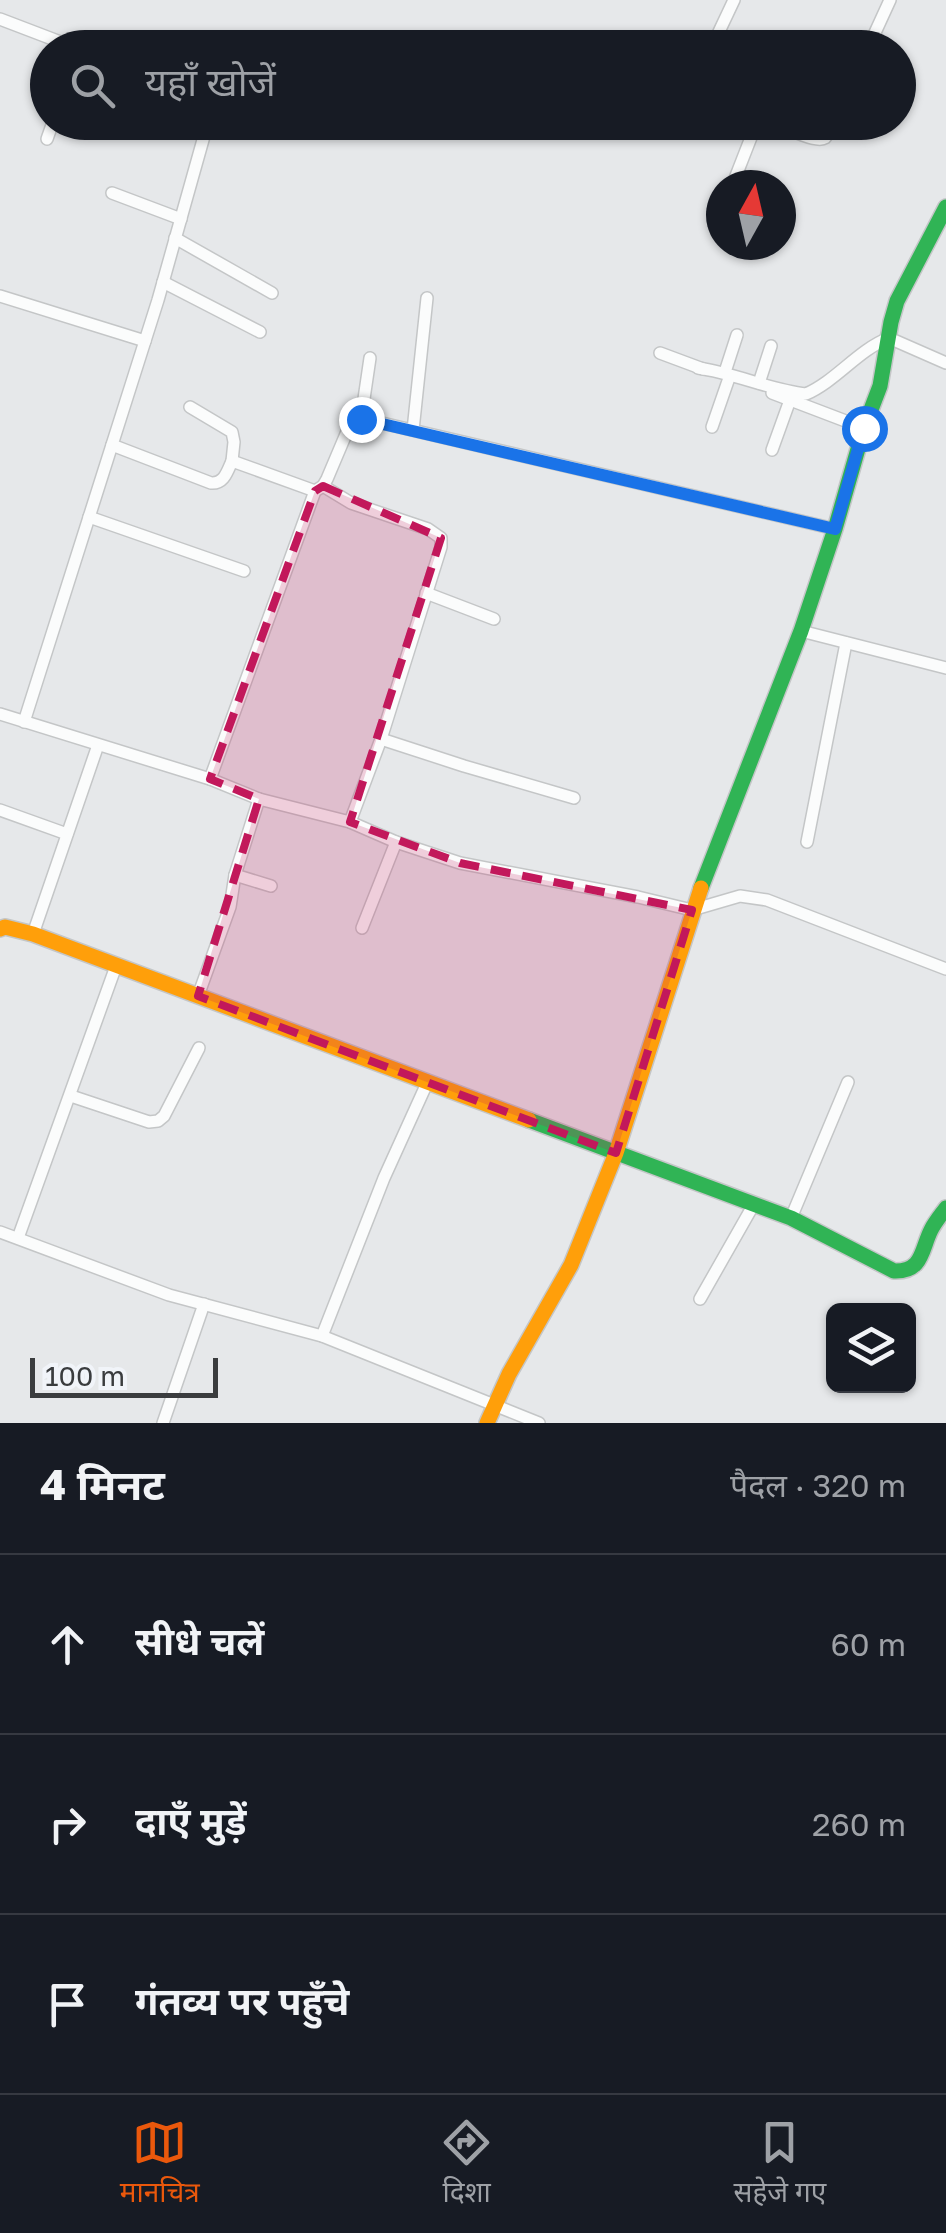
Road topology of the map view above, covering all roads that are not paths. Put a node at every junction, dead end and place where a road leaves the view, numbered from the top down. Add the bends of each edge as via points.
1 (734, 0) edge
2 (890, 0) edge
3 (0, 19) edge
4 (30, 30) edge
5 (720, 30) edge
6 (876, 30) edge
7 (203, 140) edge
8 (750, 140) edge
9 (738, 170) edge
10 (112, 193) dead end
11 (946, 207) edge
12 (180, 219) junction
13 (175, 238) junction
14 (163, 282) junction
15 (272, 294) dead end
16 (0, 296) edge
17 (428, 298) dead end
18 (260, 332) dead end
19 (737, 335) dead end
20 (889, 338) junction
21 (145, 341) junction
22 (771, 346) dead end
23 (660, 353) dead end
24 (370, 358) dead end
25 (946, 363) edge
26 (727, 375) junction
27 (759, 383) junction
28 (790, 400) junction
29 (190, 407) dead end
30 (361, 419) junction
31 (712, 427) dead end
32 (864, 428) junction
33 (413, 430) junction
34 (112, 445) junction
35 (772, 450) dead end
36 (232, 461) junction
37 (319, 488) junction
38 (89, 517) junction
39 (835, 529) junction
40 (244, 571) dead end
41 (426, 592) junction
42 (494, 619) dead end
43 (801, 631) junction
44 (846, 643) junction
45 (946, 668) edge
46 (0, 714) edge
47 (24, 722) junction
48 (381, 739) junction
49 (98, 745) junction
50 (210, 779) junction
51 (574, 798) dead end
52 (260, 799) junction
53 (0, 810) edge
54 (350, 822) junction
55 (67, 834) junction
56 (396, 842) junction
57 (808, 842) dead end
58 (235, 875) junction
59 (271, 886) dead end
60 (692, 910) junction
61 (0, 928) edge
62 (362, 928) dead end
63 (33, 934) junction
64 (116, 966) junction
65 (946, 969) edge
66 (198, 996) junction
67 (199, 1048) dead end
68 (428, 1081) junction
69 (848, 1082) dead end
70 (71, 1096) junction
71 (616, 1153) junction
72 (754, 1204) junction
73 (946, 1208) edge
74 (791, 1218) junction
75 (0, 1232) edge
76 (18, 1238) junction
77 (700, 1299) dead end
78 (204, 1304) junction
79 (322, 1336) junction
80 (494, 1406) junction
81 (164, 1423) edge
82 (487, 1423) edge
83 (539, 1423) edge

1 - 5 street
2 - 6 street
3 - 4 street
7 - 12 street
8 - 9 street
10 - 12 street
11 - 20 street via 897,301
12 - 13 street
13 - 14 street
13 - 15 street
14 - 18 street
14 - 21 street
16 - 21 street
17 - 33 street
19 - 26 street
20 - 25 street
20 - 27 street via 806,394
20 - 32 street
21 - 34 street
22 - 27 street
23 - 26 street
24 - 30 street
26 - 27 street
26 - 28 street
26 - 31 street
28 - 32 street
28 - 35 street
29 - 36 street via 232,432
30 - 33 street
30 - 37 street via 352,422
32 - 39 street
33 - 39 street
34 - 36 street via 218,484
34 - 38 street
36 - 37 street
37 - 41 street via 441,538
37 - 50 street
38 - 40 street
38 - 47 street
39 - 43 street
41 - 42 street
41 - 48 street
43 - 44 street
43 - 60 street
44 - 45 street
44 - 57 street
46 - 47 street
47 - 49 street
48 - 51 street
48 - 54 street
49 - 50 street
49 - 55 street
50 - 52 street
52 - 54 street
52 - 58 street
53 - 55 street
54 - 56 street
55 - 63 street
56 - 60 street via 460,863
56 - 62 street
58 - 59 street
58 - 66 street
60 - 65 street via 740,896 767,900
60 - 71 street
61 - 63 street
63 - 64 street
64 - 66 street
64 - 70 street
66 - 68 street
67 - 70 street via 158,1120
68 - 71 street
68 - 79 street
69 - 74 street
70 - 76 street
71 - 72 street
71 - 80 street via 571,1265
72 - 74 street
72 - 77 street
73 - 74 street via 918,1262 902,1272
75 - 76 street
76 - 78 street
78 - 79 street
78 - 81 street
79 - 80 street
80 - 82 street
80 - 83 street

